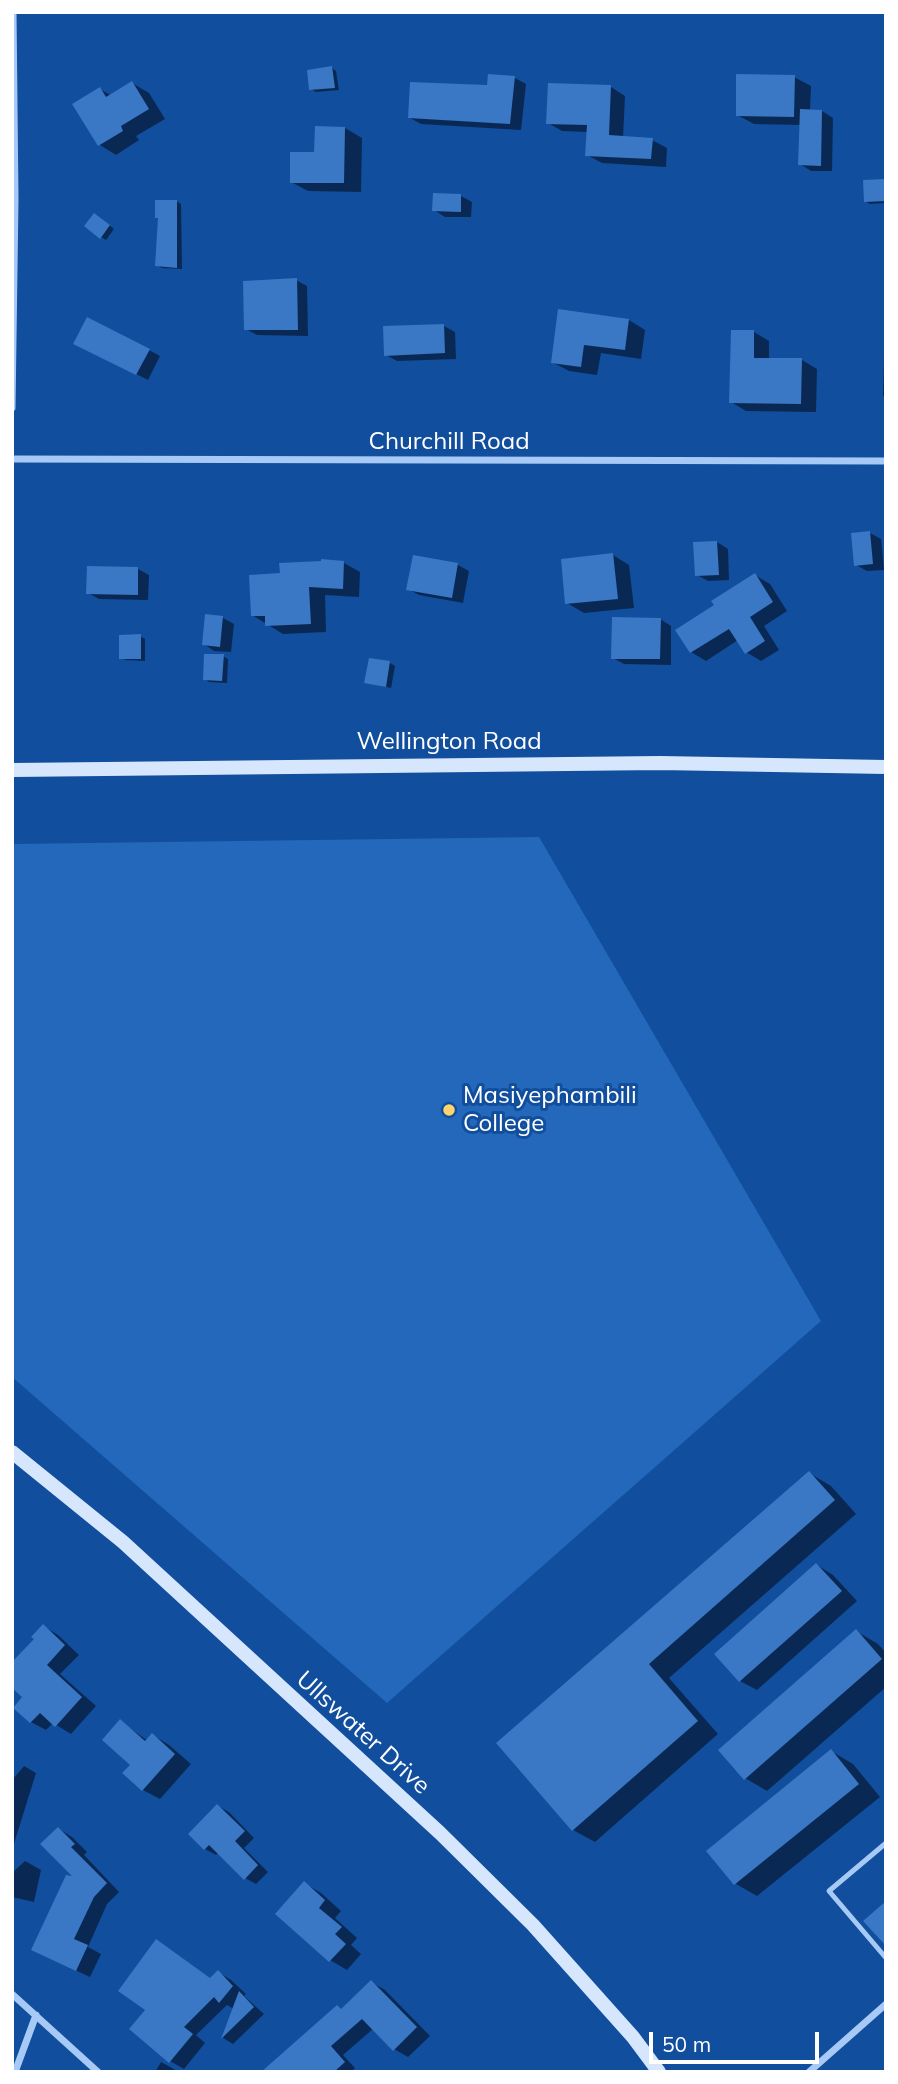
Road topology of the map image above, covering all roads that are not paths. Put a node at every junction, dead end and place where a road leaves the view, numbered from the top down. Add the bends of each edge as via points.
1 (13, 12) edge
2 (12, 408) edge
3 (12, 459) edge
4 (886, 461) edge
5 (886, 767) edge
6 (12, 770) edge
7 (12, 1451) edge
8 (886, 1843) edge
9 (886, 1958) edge
10 (12, 1994) edge
11 (886, 2004) edge
12 (36, 2015) junction
13 (15, 2072) edge
14 (98, 2072) edge
15 (659, 2072) edge
16 (809, 2072) edge

1 - 2 street
3 - 4 street, Churchill Road
5 - 6 street, Wellington Road via 646,763
7 - 15 street, Ullswater Drive via 123,1542 440,1833 533,1925
8 - 9 lane via 829,1891
10 - 12 street
11 - 16 street
12 - 13 street
12 - 14 street

